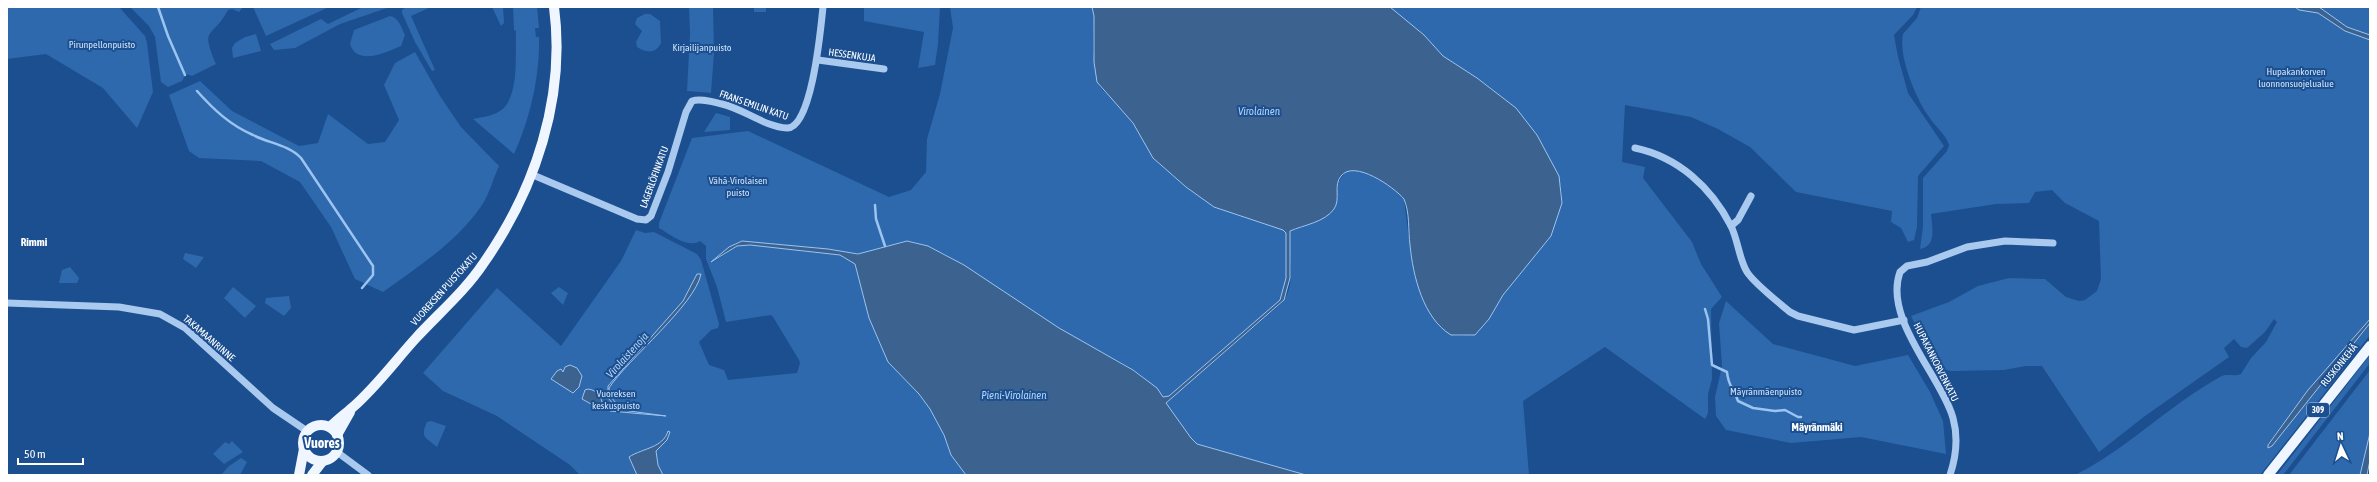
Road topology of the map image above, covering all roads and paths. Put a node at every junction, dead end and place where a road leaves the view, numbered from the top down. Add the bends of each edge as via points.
1 (554, 7) edge
2 (823, 7) edge
3 (818, 60) junction
4 (884, 69) dead end
5 (702, 100) joint
6 (1635, 148) dead end
7 (533, 175) junction
8 (1751, 196) dead end
9 (1731, 226) junction
10 (2053, 242) dead end
11 (7, 303) edge
12 (1904, 320) junction
13 (2370, 346) edge
14 (353, 407) junction
15 (330, 427) junction
16 (307, 431) junction
17 (337, 435) junction
18 (304, 450) junction
19 (337, 452) junction
20 (322, 462) junction
21 (299, 475) edge
22 (312, 475) edge
23 (368, 475) edge
24 (1950, 475) edge
25 (2268, 475) edge

1 - 7 main road, VUOREKSEN PUISTOKATU via 557,34 555,80
2 - 3 street, FRANS EMILIN KATU
3 - 4 street, HESSENKUJA
3 - 5 street, FRANS EMILIN KATU via 800,118 797,124 789,128 778,127 730,106
5 - 7 street, LAGERLÖFINKATU via 689,104 668,172 651,216 646,220 637,219
6 - 9 street via 1661,155 1694,176
7 - 14 main road, VUOREKSEN PUISTOKATU via 505,230 483,265
8 - 9 street via 1738,220
9 - 12 street via 1747,273 1790,312 1854,330
10 - 12 street, HUPAKANKORVENKATU via 2004,241 1972,246 1904,268 1898,276 1897,289
11 - 16 street, TAKAMAANRINNE via 119,307 160,314 185,328 273,408
12 - 24 street, HUPAKANKORVENKATU via 1921,359 1941,391 1952,416 1955,454
13 - 25 main road, RUSKONKEHÄ / 309
14 - 15 main road, VUOREKSEN PUISTOKATU
14 - 17 main road, VUOREKSEN PUISTOKATU
15 - 16 main road via 314,426
15 - 17 main road
16 - 18 main road via 304,437
17 - 19 main road
18 - 20 main road via 308,456
18 - 21 main road
19 - 20 main road
19 - 23 street
20 - 22 main road

